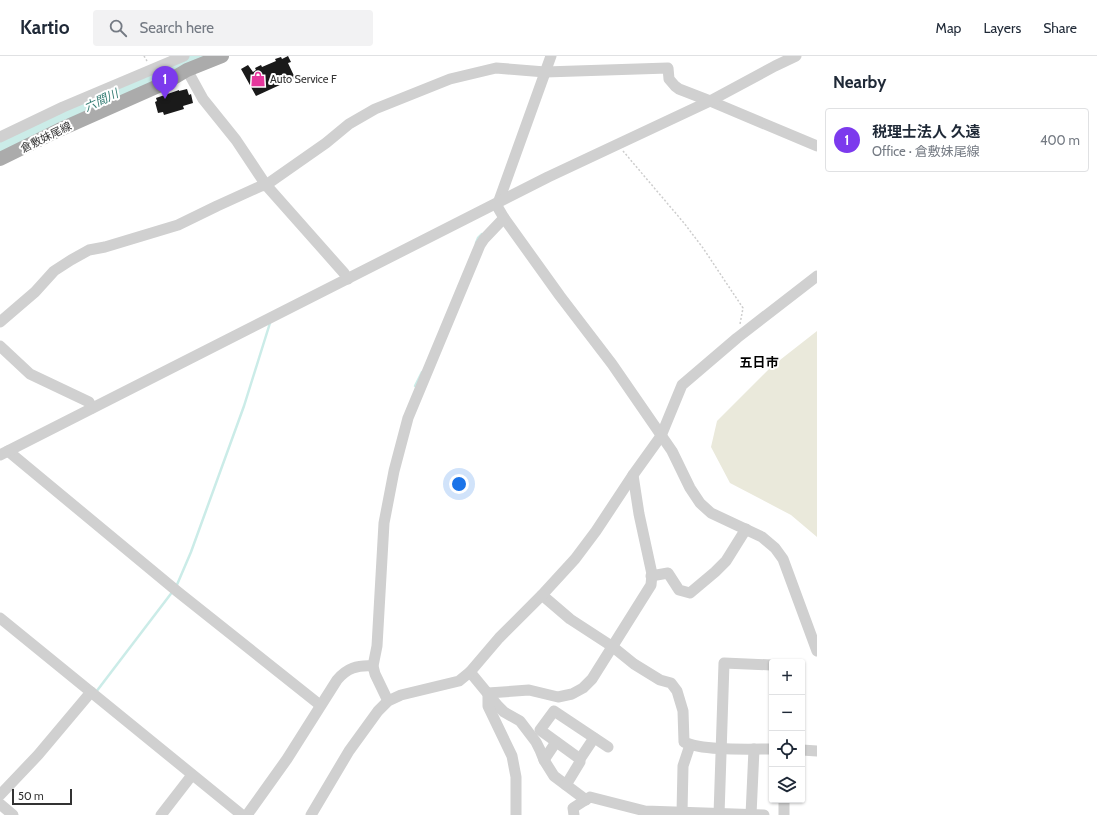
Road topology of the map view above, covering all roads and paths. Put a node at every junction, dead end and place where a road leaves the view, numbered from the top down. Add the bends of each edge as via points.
1 (184, 56) edge
2 (222, 56) edge
3 (551, 56) edge
4 (796, 56) edge
5 (187, 70) junction
6 (545, 72) junction
7 (710, 100) junction
8 (0, 137) edge
9 (618, 144) junction
10 (817, 146) edge
11 (0, 159) edge
12 (266, 185) junction
13 (499, 199) junction
14 (504, 218) junction
15 (346, 276) junction
16 (817, 276) edge
17 (0, 322) edge
18 (737, 338) junction
19 (0, 346) edge
20 (91, 406) junction
21 (661, 436) junction
22 (4, 453) edge
23 (633, 475) junction
24 (746, 529) junction
25 (651, 576) junction
26 (542, 595) junction
27 (0, 618) edge
28 (613, 647) junction
29 (817, 651) edge
30 (769, 665) edge
31 (373, 666) junction
32 (470, 672) junction
33 (93, 693) junction
34 (488, 693) junction
35 (388, 701) junction
36 (320, 705) junction
37 (594, 738) junction
38 (556, 742) junction
39 (690, 745) junction
40 (608, 747) dead end
41 (720, 748) junction
42 (754, 749) junction
43 (769, 749) edge
44 (805, 750) edge
45 (817, 751) edge
46 (580, 759) junction
47 (544, 760) junction
48 (192, 775) junction
49 (566, 785) junction
50 (586, 800) junction
51 (0, 802) edge
52 (784, 803) edge
53 (644, 813) edge
54 (682, 813) junction
55 (14, 815) edge
56 (161, 815) edge
57 (242, 815) edge
58 (247, 815) edge
59 (311, 815) edge
60 (516, 815) edge
61 (574, 815) edge
62 (719, 815) edge
63 (751, 815) edge
64 (764, 815) edge
65 (784, 815) edge

1 - 8 street via 63,106
2 - 5 main road, 倉敷妹尾線
3 - 6 street
4 - 7 street
5 - 11 main road, 倉敷妹尾線
5 - 12 street via 203,99 236,140
6 - 7 street via 668,68 669,79 675,86
6 - 12 street via 496,68 450,79 375,109 349,124
6 - 13 street
7 - 9 street
7 - 10 street
9 - 13 street
9 - 18 path via 684,223 743,308
12 - 15 street
12 - 17 street via 178,225 89,250 54,271 35,292
13 - 14 street via 497,206
13 - 15 street
14 - 21 street via 612,364
14 - 31 street via 480,245 408,418 384,523 377,646
15 - 20 street
16 - 18 street
18 - 21 street via 682,385
19 - 20 street via 30,374
20 - 22 street
21 - 23 street
21 - 24 street via 700,503 711,513
22 - 36 street
23 - 25 street
23 - 26 street via 596,532
24 - 25 street via 726,561 690,594 679,590 668,573
24 - 29 street via 762,537 783,559
25 - 28 street via 651,585
26 - 28 street via 570,619
26 - 32 street via 499,638
27 - 33 street
28 - 34 street via 592,679 572,694 558,697 529,690
28 - 39 street via 634,664 660,680 671,683 677,691 683,711 684,742
30 - 41 street via 724,663
31 - 35 street
31 - 36 street via 365,665 344,672
32 - 34 street
32 - 35 street via 459,681 401,695
33 - 48 street
33 - 51 street
34 - 47 street via 504,712 520,721 536,742
34 - 60 street via 488,706 512,756 516,777
35 - 59 street via 349,751
36 - 58 street
37 - 38 street via 554,711 540,730
37 - 40 street
37 - 46 street
38 - 46 street
38 - 47 street
39 - 41 street
39 - 54 street via 683,766
41 - 42 street
41 - 62 street
42 - 43 street
42 - 63 street
44 - 45 street
46 - 49 street
47 - 49 street via 554,776
48 - 56 street
48 - 57 street
49 - 50 street
50 - 53 street via 590,797
50 - 61 street via 574,808
51 - 55 street
52 - 65 street
53 - 54 street
54 - 62 street
62 - 63 street
63 - 64 street

